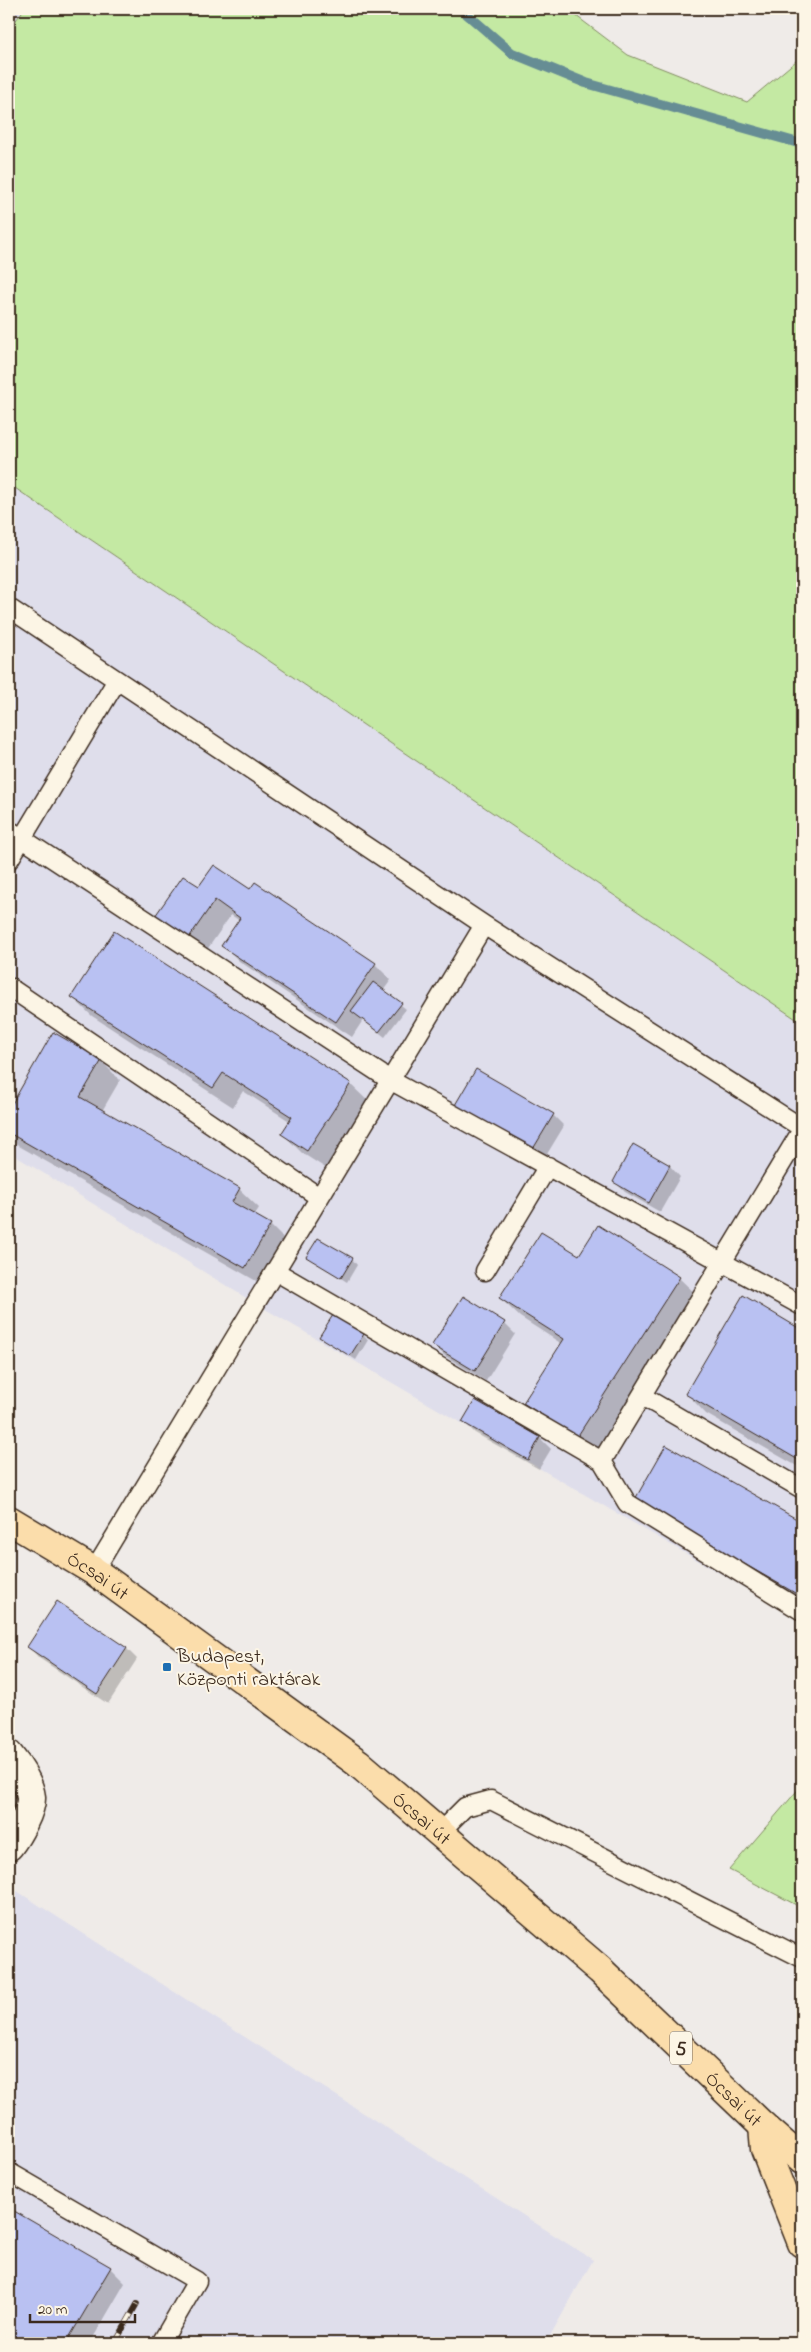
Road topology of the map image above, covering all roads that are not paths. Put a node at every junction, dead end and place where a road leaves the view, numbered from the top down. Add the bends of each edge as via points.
1 (9, 608) edge
2 (116, 680) junction
3 (15, 834) edge
4 (9, 860) edge
5 (484, 925) junction
6 (9, 987) edge
7 (390, 1080) junction
8 (802, 1129) edge
9 (548, 1166) junction
10 (319, 1197) junction
11 (721, 1262) junction
12 (275, 1271) junction
13 (485, 1271) dead end
14 (802, 1306) edge
15 (642, 1396) junction
16 (602, 1461) junction
17 (802, 1489) edge
18 (9, 1520) edge
19 (94, 1571) junction
20 (802, 1611) edge
21 (9, 1755) edge
22 (439, 1833) junction
23 (9, 1846) edge
24 (802, 1958) edge
25 (763, 2126) junction
26 (802, 2160) edge
27 (9, 2172) edge
28 (802, 2243) edge
29 (161, 2343) edge

1 - 2 lane
2 - 3 lane
2 - 5 lane
3 - 4 lane
3 - 7 lane
5 - 7 lane
5 - 8 lane
6 - 10 lane
7 - 9 lane
7 - 10 lane
8 - 11 lane
9 - 11 lane
9 - 13 lane
10 - 12 lane
11 - 14 lane
11 - 15 lane
12 - 16 lane
12 - 19 lane
15 - 16 lane
15 - 17 lane
16 - 20 lane via 627,1503
18 - 19 main road, Ócsai út / 5
19 - 22 main road, Ócsai út / 5 via 358,1763
21 - 23 street via 19,1767 31,1798 21,1831
22 - 24 lane via 466,1807 491,1800
22 - 25 main road, Ócsai út / 5 via 600,1970
25 - 26 main road, Ócsai út / 5
25 - 28 main road via 765,2149
27 - 29 lane via 197,2281

